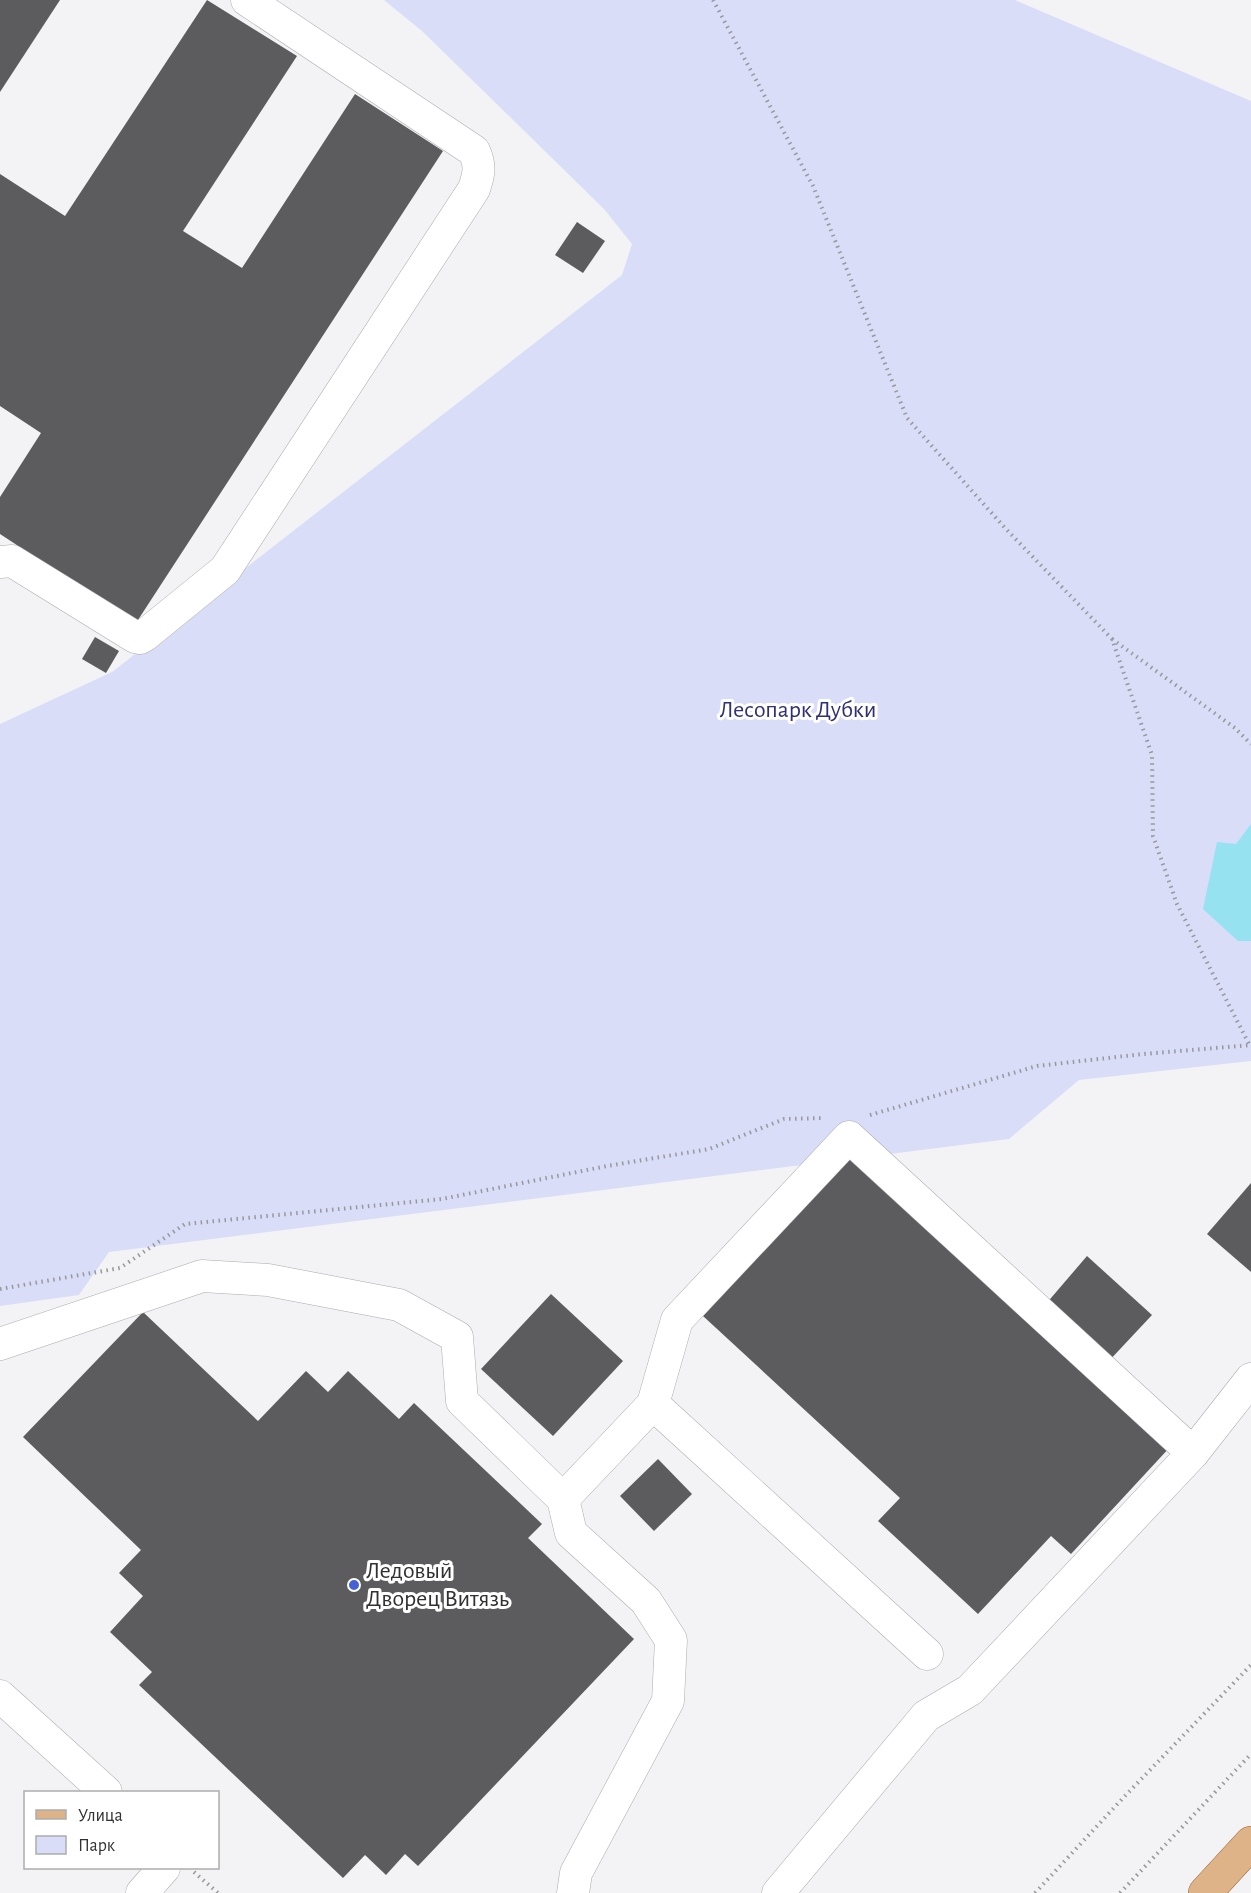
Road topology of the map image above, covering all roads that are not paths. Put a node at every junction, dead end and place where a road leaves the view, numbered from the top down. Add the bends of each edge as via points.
1 (247, 0) edge
2 (0, 562) edge
3 (0, 1344) edge
4 (1251, 1378) edge
5 (653, 1404) junction
6 (1192, 1453) junction
7 (563, 1499) junction
8 (927, 1654) dead end
9 (0, 1696) edge
10 (105, 1791) edge
11 (1251, 1843) edge
12 (163, 1869) edge
13 (142, 1893) edge
14 (573, 1893) edge
15 (778, 1893) edge
16 (1205, 1893) edge

1 - 2 lane via 474,151 479,172 474,189 225,570 145,635 135,637 12,561
3 - 7 lane via 202,1276 268,1280 399,1305 457,1336 462,1401
4 - 6 lane
5 - 6 lane via 677,1320 849,1137
5 - 7 lane
5 - 8 lane
6 - 15 lane via 970,1690 926,1716
7 - 14 lane via 571,1533 646,1601 671,1640 668,1701 576,1873
9 - 10 lane
11 - 16 main road
12 - 13 lane

